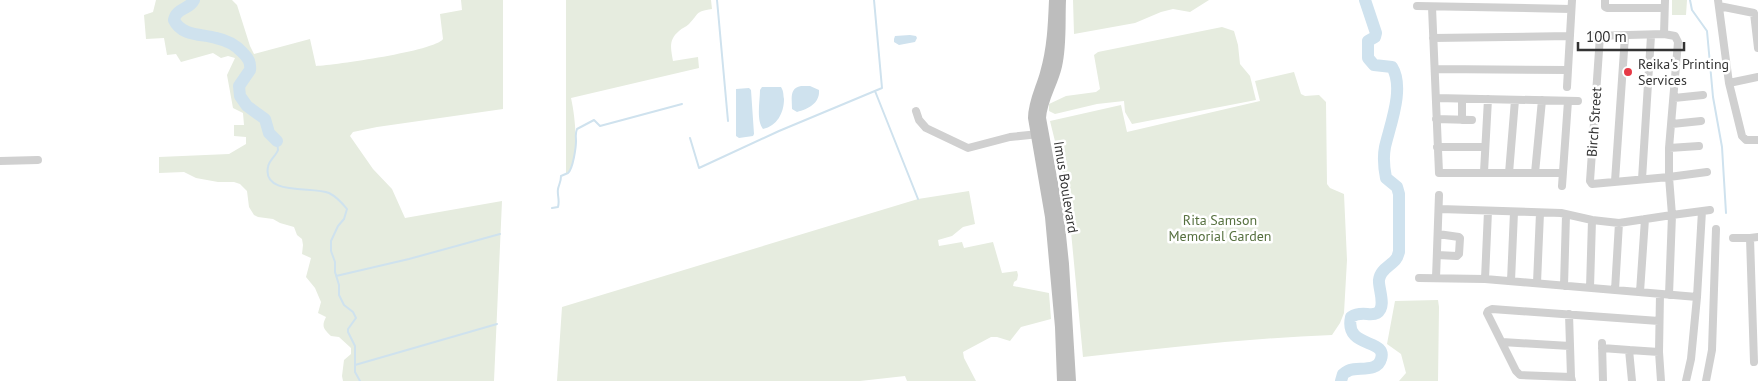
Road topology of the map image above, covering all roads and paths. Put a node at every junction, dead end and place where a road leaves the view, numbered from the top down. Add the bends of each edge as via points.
1 (1054, 0) edge
2 (1061, 0) edge
3 (1572, 0) edge
4 (1606, 0) edge
5 (1444, 3) edge
6 (1718, 3) edge
7 (1664, 4) edge
8 (1417, 6) dead end
9 (1432, 7) junction
10 (1571, 9) junction
11 (1664, 34) junction
12 (1570, 36) junction
13 (1625, 36) junction
14 (1651, 36) junction
15 (1433, 38) junction
16 (1758, 48) edge
17 (1434, 69) junction
18 (1568, 70) junction
19 (1758, 77) edge
20 (1729, 83) junction
21 (1567, 87) dead end
22 (1702, 95) dead end
23 (1436, 98) junction
24 (1674, 98) junction
25 (1462, 99) junction
26 (1488, 99) junction
27 (1515, 100) junction
28 (1542, 100) junction
29 (1568, 101) junction
30 (1578, 101) dead end
31 (916, 111) dead end
32 (1436, 119) junction
33 (1462, 120) junction
34 (1472, 120) dead end
35 (1701, 121) dead end
36 (1672, 124) junction
37 (1040, 134) junction
38 (1758, 140) edge
39 (1699, 146) dead end
40 (1438, 147) junction
41 (1485, 147) junction
42 (1670, 148) junction
43 (38, 160) dead end
44 (0, 161) edge
45 (1484, 172) junction
46 (1707, 172) dead end
47 (1509, 173) junction
48 (1535, 173) junction
49 (1562, 173) junction
50 (1669, 177) junction
51 (1642, 179) junction
52 (1615, 181) junction
53 (1562, 186) dead end
54 (1439, 195) dead end
55 (1440, 210) junction
56 (1488, 211) junction
57 (1514, 212) junction
58 (1540, 213) junction
59 (1566, 215) junction
60 (1672, 215) junction
61 (1054, 216) junction
62 (1645, 219) junction
63 (1592, 220) junction
64 (1619, 222) junction
65 (1716, 229) dead end
66 (1438, 234) junction
67 (1733, 238) dead end
68 (1754, 238) edge
69 (1438, 255) junction
70 (1419, 278) dead end
71 (1436, 278) junction
72 (1485, 279) junction
73 (1512, 281) junction
74 (1537, 283) junction
75 (1564, 286) junction
76 (1590, 288) junction
77 (1615, 290) junction
78 (1640, 292) junction
79 (1660, 294) junction
80 (1669, 295) junction
81 (1697, 297) junction
82 (1569, 314) junction
83 (1659, 321) junction
84 (1502, 342) junction
85 (1570, 346) junction
86 (1755, 348) edge
87 (1630, 350) junction
88 (1659, 352) junction
89 (1754, 362) dead end
90 (1572, 379) edge
91 (1062, 381) edge
92 (1071, 381) edge
93 (1603, 381) edge
94 (1632, 381) edge
95 (1661, 381) edge
96 (1686, 381) edge
97 (1706, 381) edge

1 - 37 main road, Imus Boulevard via 1051,50 1033,108 1032,118
2 - 37 main road, Imus Boulevard via 1057,68 1041,107
3 - 10 street
4 - 7 street via 1607,8
5 - 9 street
5 - 10 street
6 - 16 street via 1754,13
6 - 20 street
7 - 11 street
8 - 9 street
9 - 15 street
10 - 12 street
11 - 14 street
11 - 24 street via 1675,36 1678,42
12 - 15 street
12 - 18 street
13 - 14 street
13 - 52 street
13 - 52 street, Birch Street via 1596,36 1590,182
14 - 51 street
15 - 17 street
17 - 18 street
17 - 23 street
18 - 21 street
19 - 20 street
20 - 38 street via 1742,136 1746,140
22 - 24 street
23 - 25 street
23 - 32 street
24 - 36 street
25 - 26 street
25 - 33 street
26 - 27 street
26 - 41 street
27 - 28 street
27 - 47 street
28 - 29 street
28 - 48 street
29 - 30 street
29 - 49 street
31 - 37 street via 926,128 968,148 1010,137
32 - 33 street
32 - 40 street
33 - 34 street
35 - 36 street
36 - 42 street
37 - 61 main road, Imus Boulevard
39 - 42 street
40 - 41 street
40 - 45 street via 1440,174
41 - 45 street
42 - 50 street
43 - 44 street
45 - 47 street
46 - 50 street
47 - 48 street
48 - 49 street
49 - 53 street
50 - 51 street
50 - 60 street
51 - 52 street
54 - 55 street
55 - 56 street
55 - 66 street
56 - 57 street
56 - 72 street
57 - 58 street
57 - 73 street
58 - 59 street
58 - 74 street
59 - 63 street
59 - 75 street
60 - 62 street
60 - 80 street
60 - 81 street via 1706,210
61 - 91 main road, Imus Boulevard
61 - 92 main road, Imus Boulevard via 1064,264
62 - 64 street
62 - 78 street
63 - 64 street
63 - 76 street
64 - 77 street
65 - 97 street via 1712,350
66 - 69 street
66 - 69 street via 1460,238 1459,254
67 - 68 street
68 - 86 street
69 - 71 street
70 - 71 street
71 - 72 street
72 - 73 street
73 - 74 street
74 - 75 street
75 - 76 street
76 - 77 street
77 - 78 street
78 - 79 street
79 - 80 street
79 - 83 street
80 - 81 street
81 - 96 street
82 - 83 street
82 - 84 street via 1492,309 1487,313
82 - 85 street
83 - 88 street
84 - 85 street
84 - 90 street via 1520,375
85 - 90 street
86 - 89 street
87 - 88 street
87 - 93 street via 1602,346
87 - 94 street
88 - 95 street

